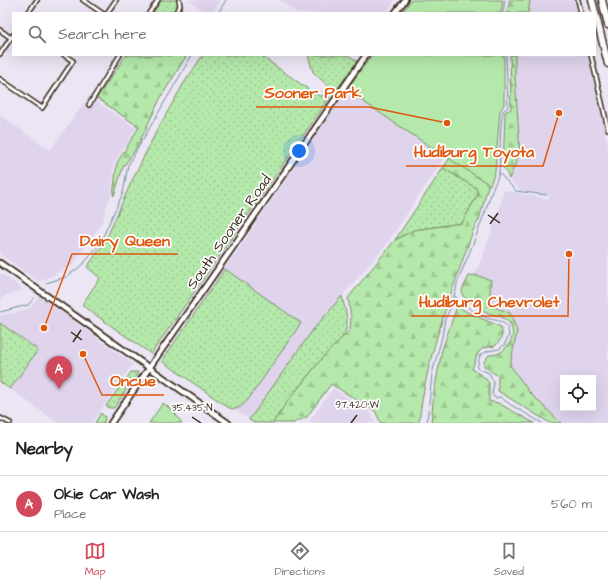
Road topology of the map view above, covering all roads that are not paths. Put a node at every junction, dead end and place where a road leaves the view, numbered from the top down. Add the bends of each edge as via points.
1 (37, 0) edge
2 (83, 0) edge
3 (116, 0) edge
4 (158, 0) edge
5 (179, 0) edge
6 (404, 0) edge
7 (578, 0) edge
8 (589, 0) edge
9 (592, 0) edge
10 (602, 0) edge
11 (607, 0) edge
12 (29, 12) edge
13 (101, 12) edge
14 (108, 12) edge
15 (150, 12) edge
16 (176, 12) edge
17 (396, 12) edge
18 (581, 12) edge
19 (595, 12) edge
20 (595, 12) edge
21 (596, 14) edge
22 (608, 19) edge
23 (608, 25) edge
24 (0, 30) edge
25 (12, 37) edge
26 (0, 54) edge
27 (65, 56) edge
28 (119, 56) edge
29 (365, 56) edge
30 (591, 56) edge
31 (608, 64) edge
32 (0, 79) edge
33 (88, 105) dead end
34 (608, 128) edge
35 (0, 262) edge
36 (150, 367) junction
37 (0, 418) edge
38 (10, 423) edge
39 (111, 423) edge
40 (228, 423) edge

1 - 12 street
2 - 13 street
3 - 14 street
4 - 15 street
5 - 16 street via 180,6
6 - 17 main road
7 - 18 street
8 - 19 highway
9 - 20 highway
10 - 23 highway
11 - 22 highway
21 - 31 highway
24 - 25 street
25 - 26 street
27 - 32 street via 73,62 42,108
28 - 33 street
29 - 36 main road, South Sooner Road
30 - 34 street
35 - 36 main road
36 - 39 main road, South Sooner Road
36 - 40 main road
37 - 38 street

